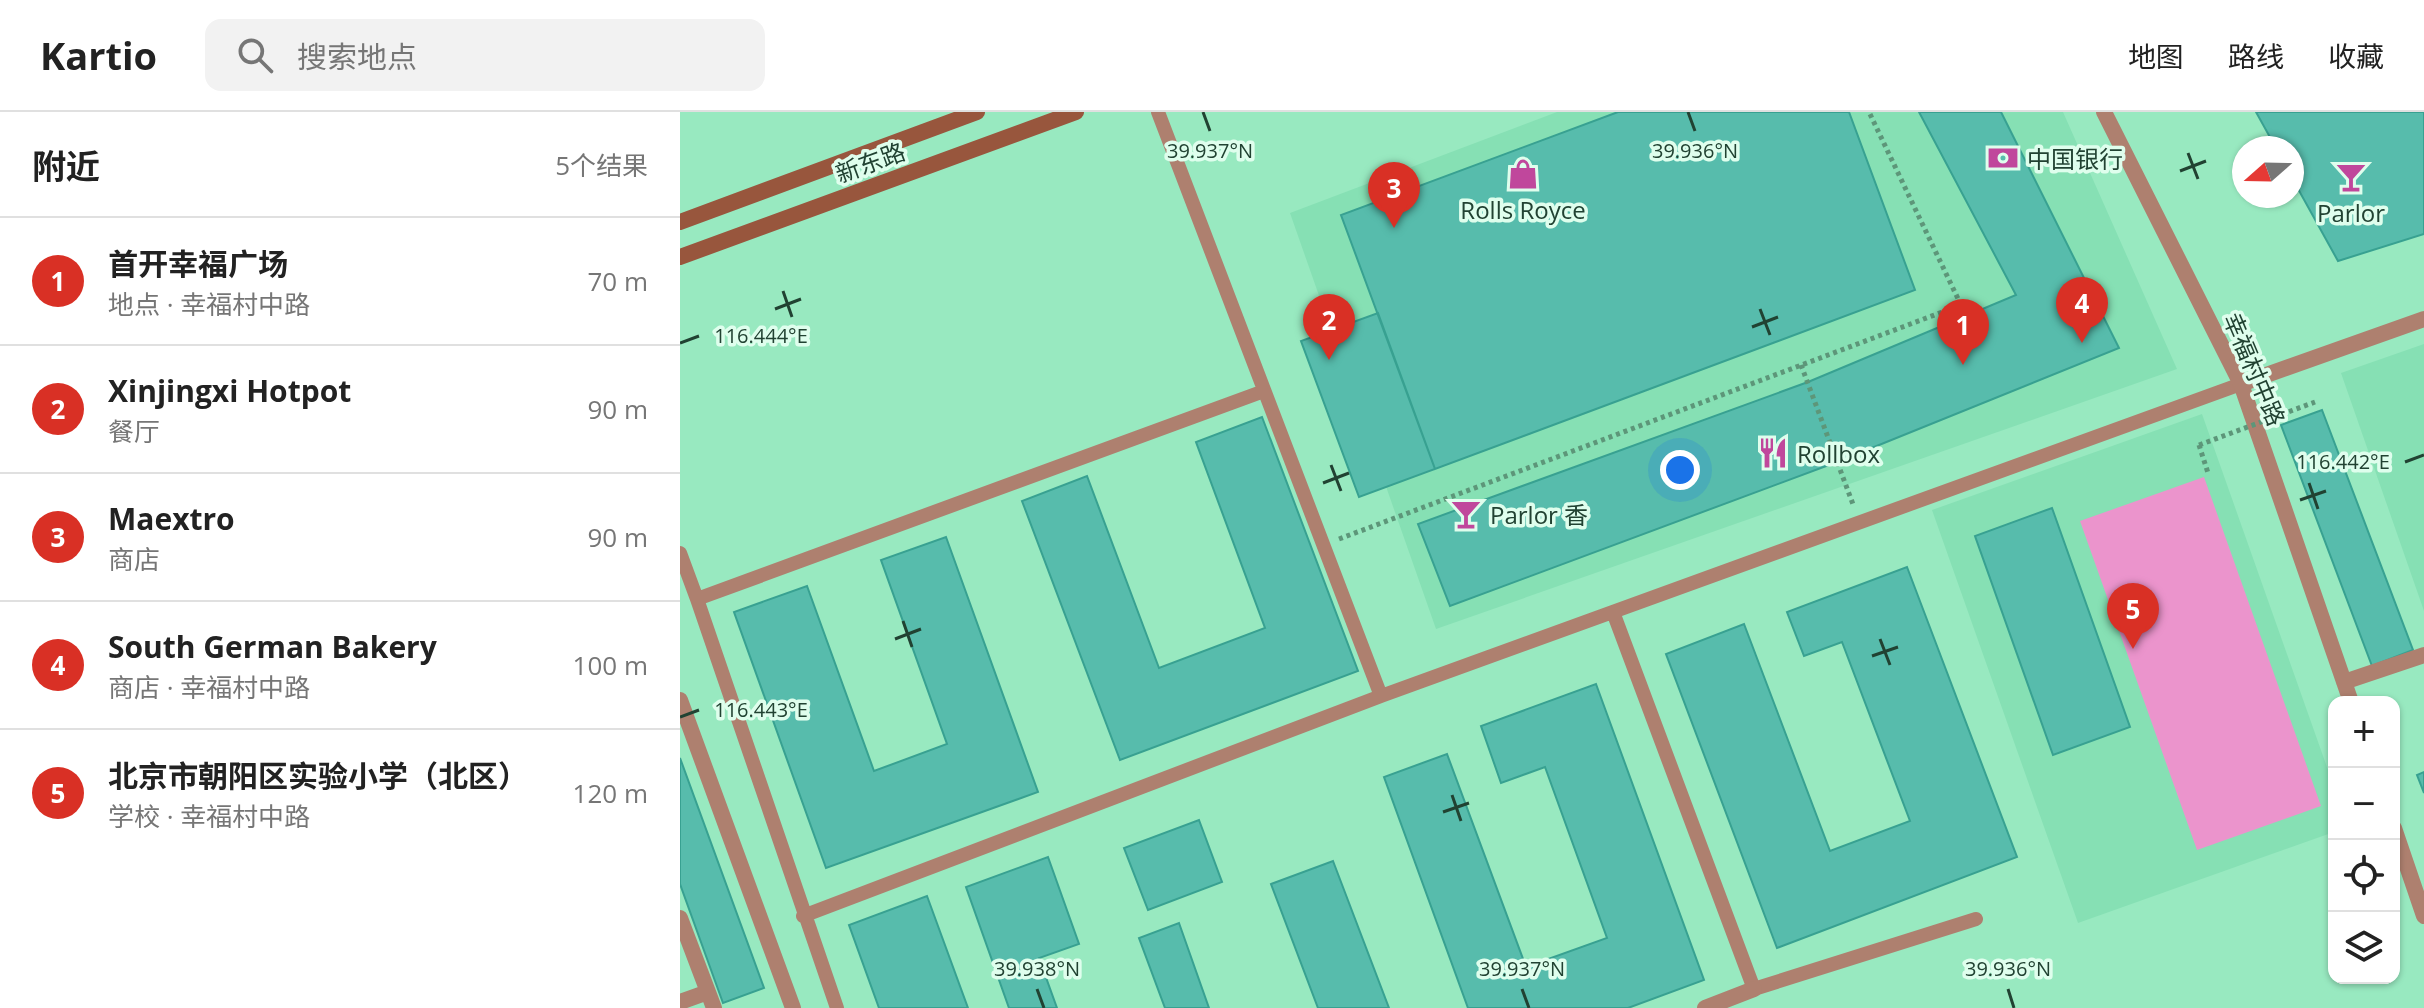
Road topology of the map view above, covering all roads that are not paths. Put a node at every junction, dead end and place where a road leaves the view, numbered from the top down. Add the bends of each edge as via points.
1 (977, 112) edge
2 (1076, 112) edge
3 (1158, 112) edge
4 (2104, 112) edge
5 (680, 222) edge
6 (680, 257) edge
7 (2424, 319) edge
8 (2241, 384) junction
9 (1264, 391) junction
10 (680, 553) edge
11 (697, 599) junction
12 (1613, 612) junction
13 (2424, 655) edge
14 (2344, 682) junction
15 (1381, 696) junction
16 (2349, 696) edge
17 (680, 700) edge
18 (2398, 840) edge
19 (803, 916) junction
20 (2424, 916) edge
21 (680, 918) edge
22 (1976, 919) dead end
23 (1754, 989) junction
24 (708, 992) junction
25 (680, 1002) edge
26 (714, 1008) edge
27 (793, 1008) edge
28 (837, 1008) edge
29 (1705, 1008) edge

1 - 5 main road, 新东路
2 - 6 main road, 新东路
3 - 9 lane
4 - 8 street, 幸福村中路
7 - 8 street
8 - 12 lane
8 - 14 street, 幸福村中路
9 - 11 lane
9 - 15 lane
10 - 11 lane
11 - 19 lane
12 - 15 lane
12 - 23 lane
13 - 14 street
14 - 16 street, 幸福村中路
15 - 19 lane
17 - 27 street
18 - 20 street
19 - 28 lane
21 - 24 street
22 - 23 lane
23 - 29 street
24 - 25 street
24 - 26 street

